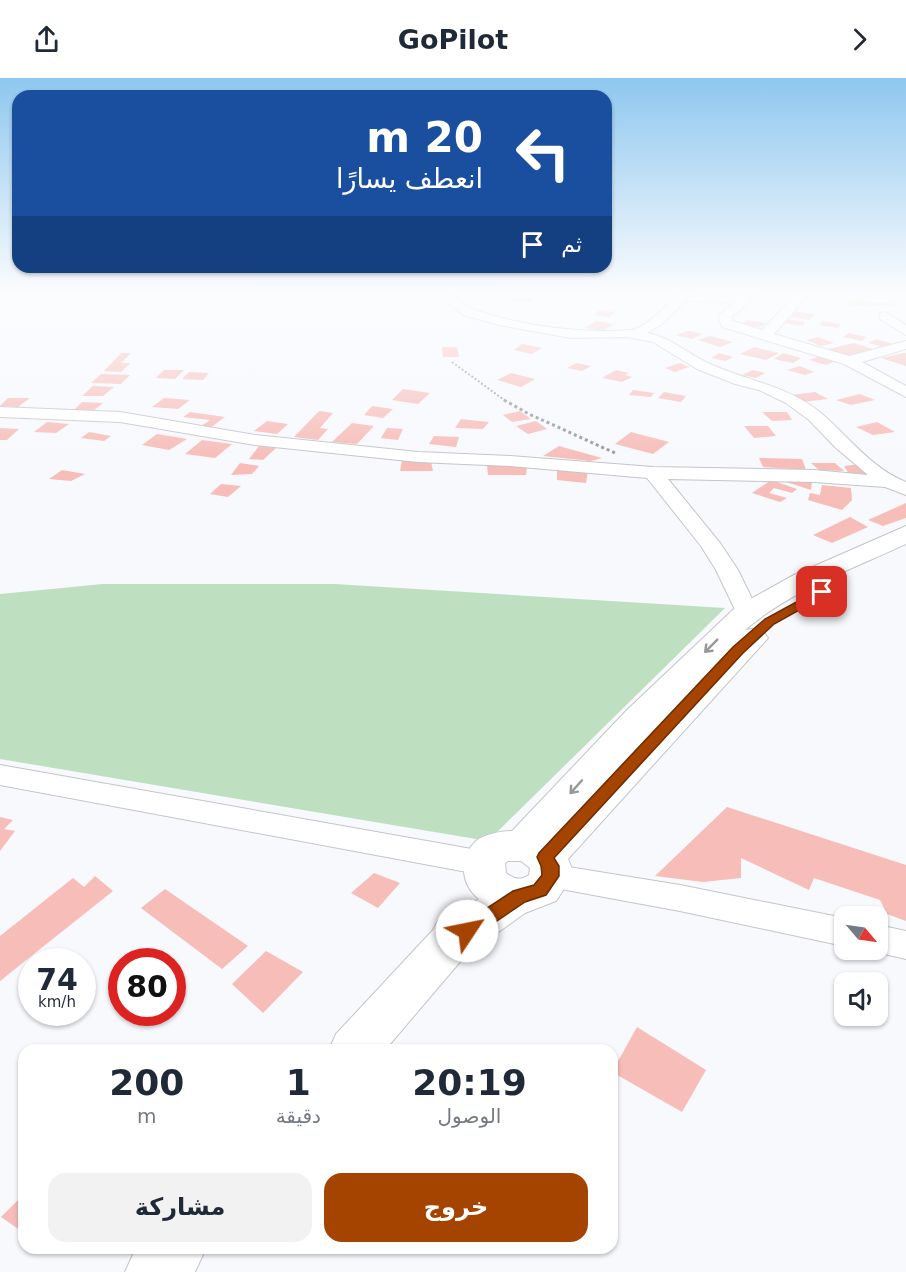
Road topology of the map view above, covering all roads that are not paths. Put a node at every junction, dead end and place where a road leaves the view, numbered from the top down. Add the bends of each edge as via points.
1 (675, 350) edge
2 (813, 350) edge
3 (889, 350) edge
4 (849, 361) junction
5 (906, 392) edge
6 (0, 412) edge
7 (653, 472) junction
8 (888, 482) junction
9 (906, 489) edge
10 (906, 534) edge
11 (906, 553) edge
12 (747, 613) junction
13 (3, 778) edge
14 (518, 870) junction
15 (834, 930) edge
16 (888, 941) edge
17 (906, 945) edge
18 (359, 1044) edge
19 (172, 1254) edge
20 (155, 1272) edge

1 - 8 street via 702,366 792,400
2 - 4 street
3 - 4 street
4 - 5 street
6 - 7 street via 120,417 255,440 377,454
7 - 8 street
7 - 12 street via 710,543
8 - 9 street
10 - 12 highway via 804,581
11 - 14 highway via 814,596 770,622
12 -> 14 highway via 639,718
13 - 14 street
14 - 15 street
14 - 18 highway
16 - 17 street
19 - 20 highway

